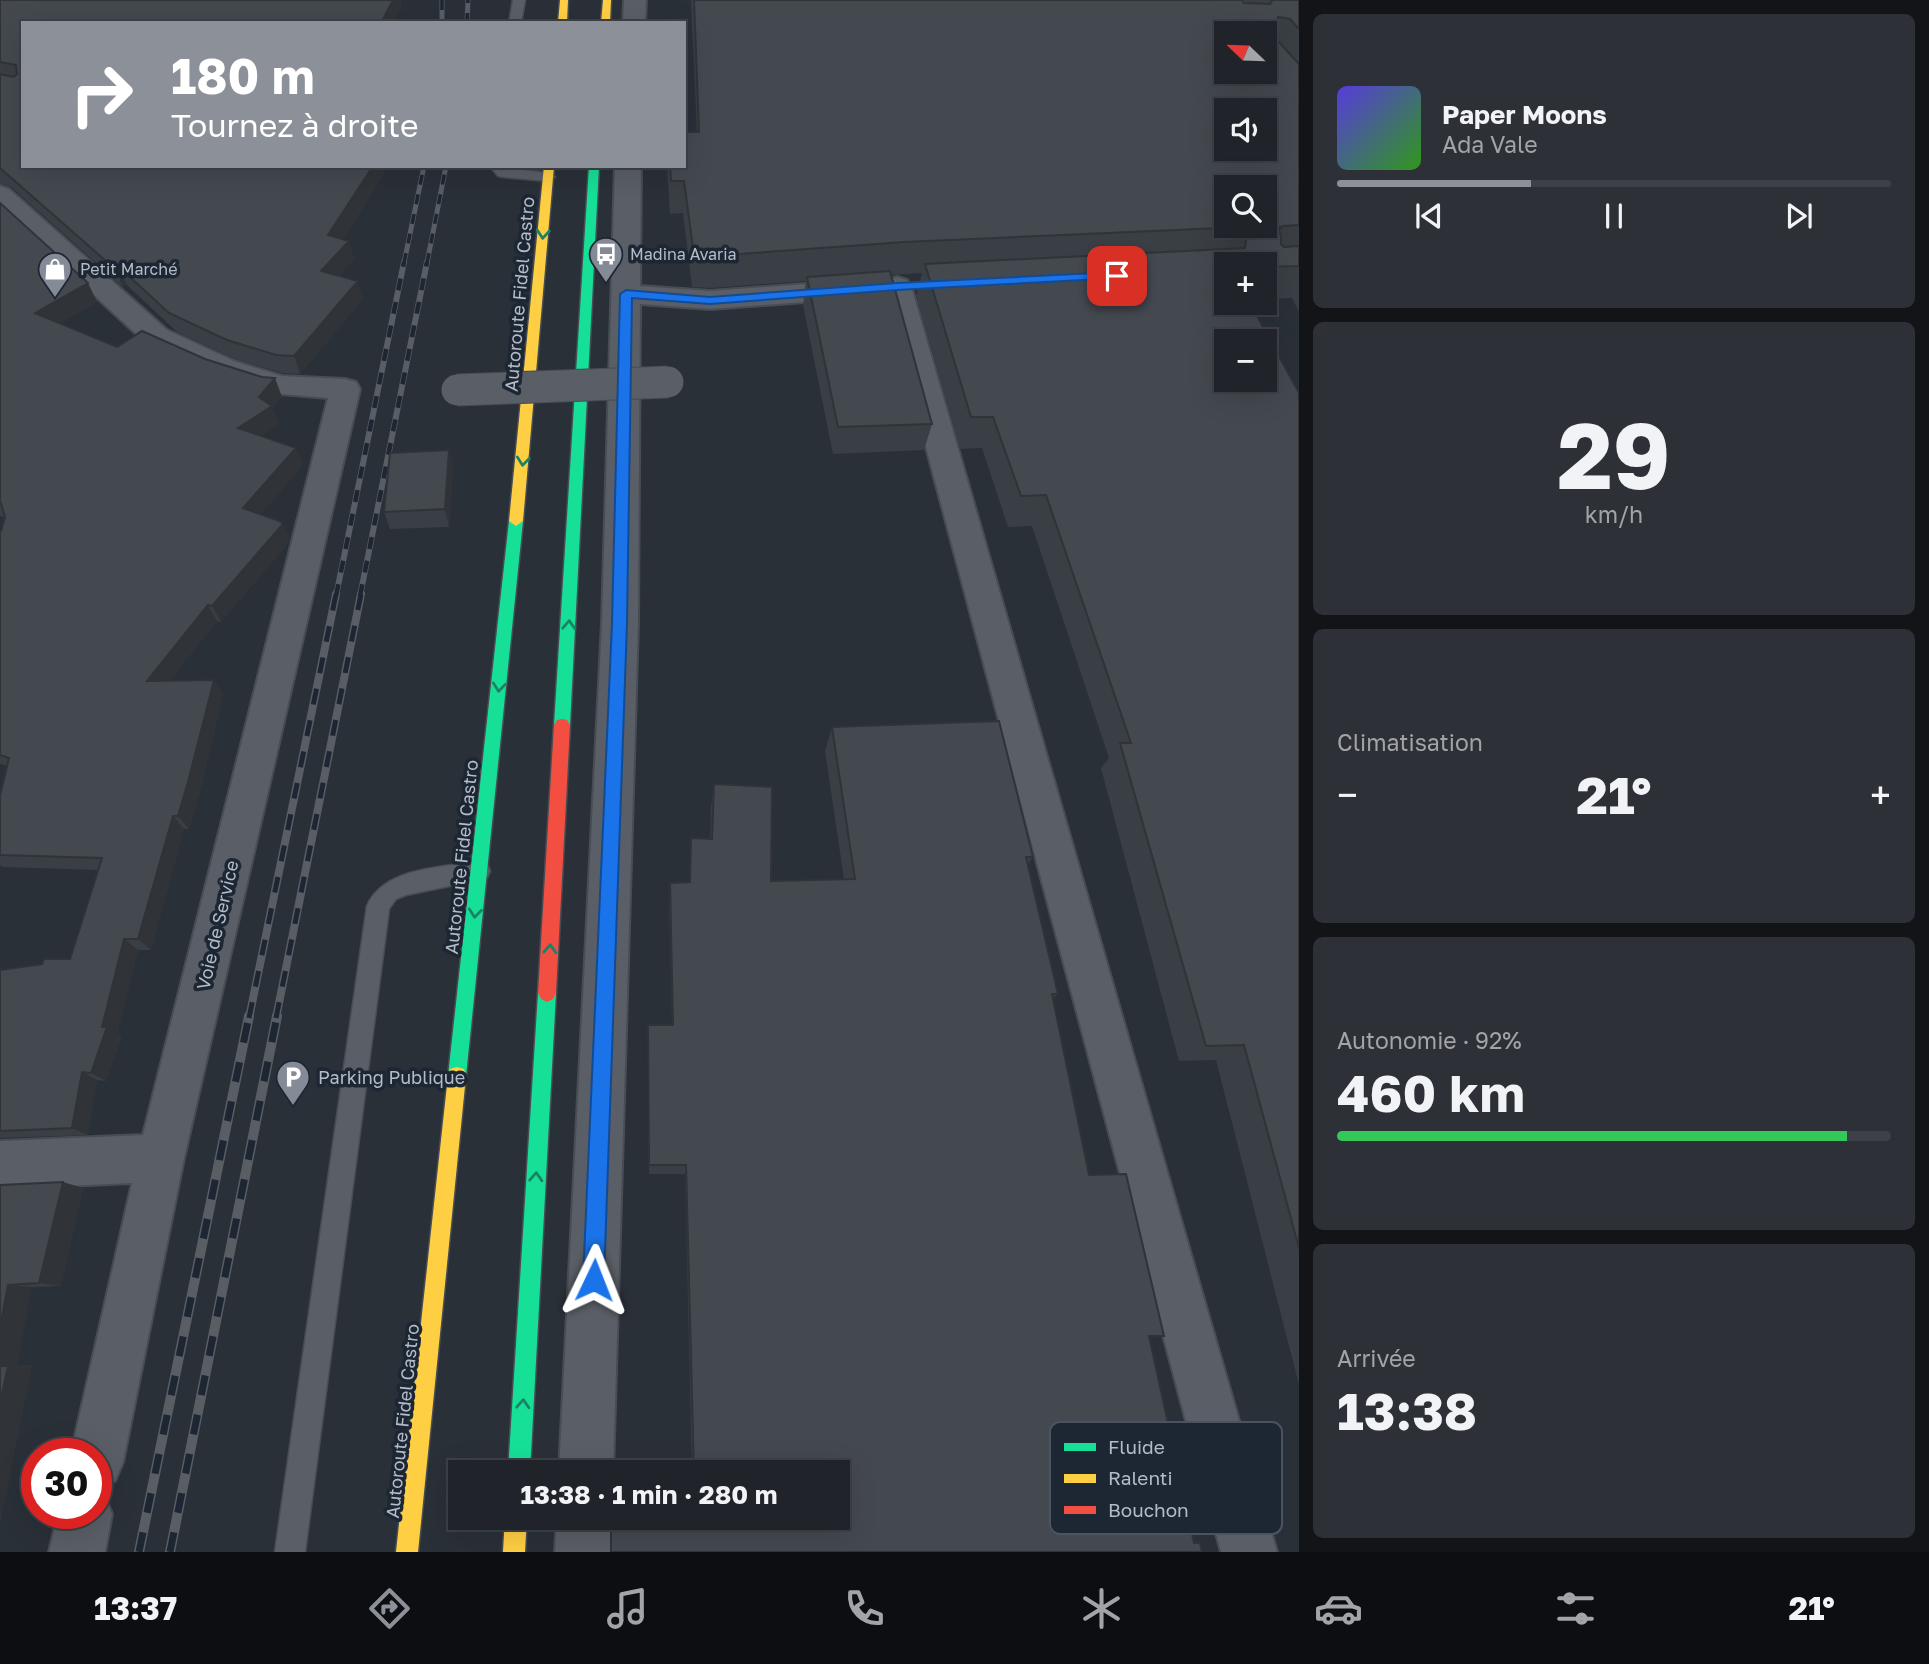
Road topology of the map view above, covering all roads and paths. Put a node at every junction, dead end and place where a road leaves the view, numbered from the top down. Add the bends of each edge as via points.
1 (519, 0) edge
2 (564, 0) edge
3 (607, 0) edge
4 (635, 0) edge
5 (515, 21) edge
6 (562, 21) edge
7 (605, 21) edge
8 (634, 21) edge
9 (499, 168) edge
10 (594, 168) edge
11 (628, 168) edge
12 (549, 172) edge
13 (0, 194) edge
14 (626, 294) junction
15 (668, 382) dead end
16 (457, 390) dead end
17 (479, 871) junction
18 (161, 1158) junction
19 (0, 1166) edge
20 (1214, 1422) edge
21 (101, 1438) edge
22 (520, 1460) edge
23 (586, 1460) edge
24 (82, 1529) edge
25 (515, 1530) edge
26 (584, 1530) edge
27 (1244, 1534) edge
28 (77, 1552) edge
29 (290, 1552) edge
30 (407, 1552) edge
31 (514, 1552) edge
32 (583, 1552) edge
33 (1249, 1552) edge

1 - 5 lane
2 - 6 highway
3 - 7 highway
4 - 8 street
9 - 12 lane via 503,173
22 -> 10 highway
11 - 14 street
12 -> 17 highway, Autoroute Fidel Castro
13 - 18 street, Voie de Service via 157,337 224,368 281,386 345,389
14 - 20 street via 710,300 911,285
14 - 23 street via 620,623
15 - 16 street, bridge
17 - 29 lane via 404,885 388,892 378,906
17 -> 30 highway, Autoroute Fidel Castro
18 - 19 street
18 - 21 street, Voie de Service
24 - 28 street
25 - 31 highway
26 - 32 street
27 - 33 street

